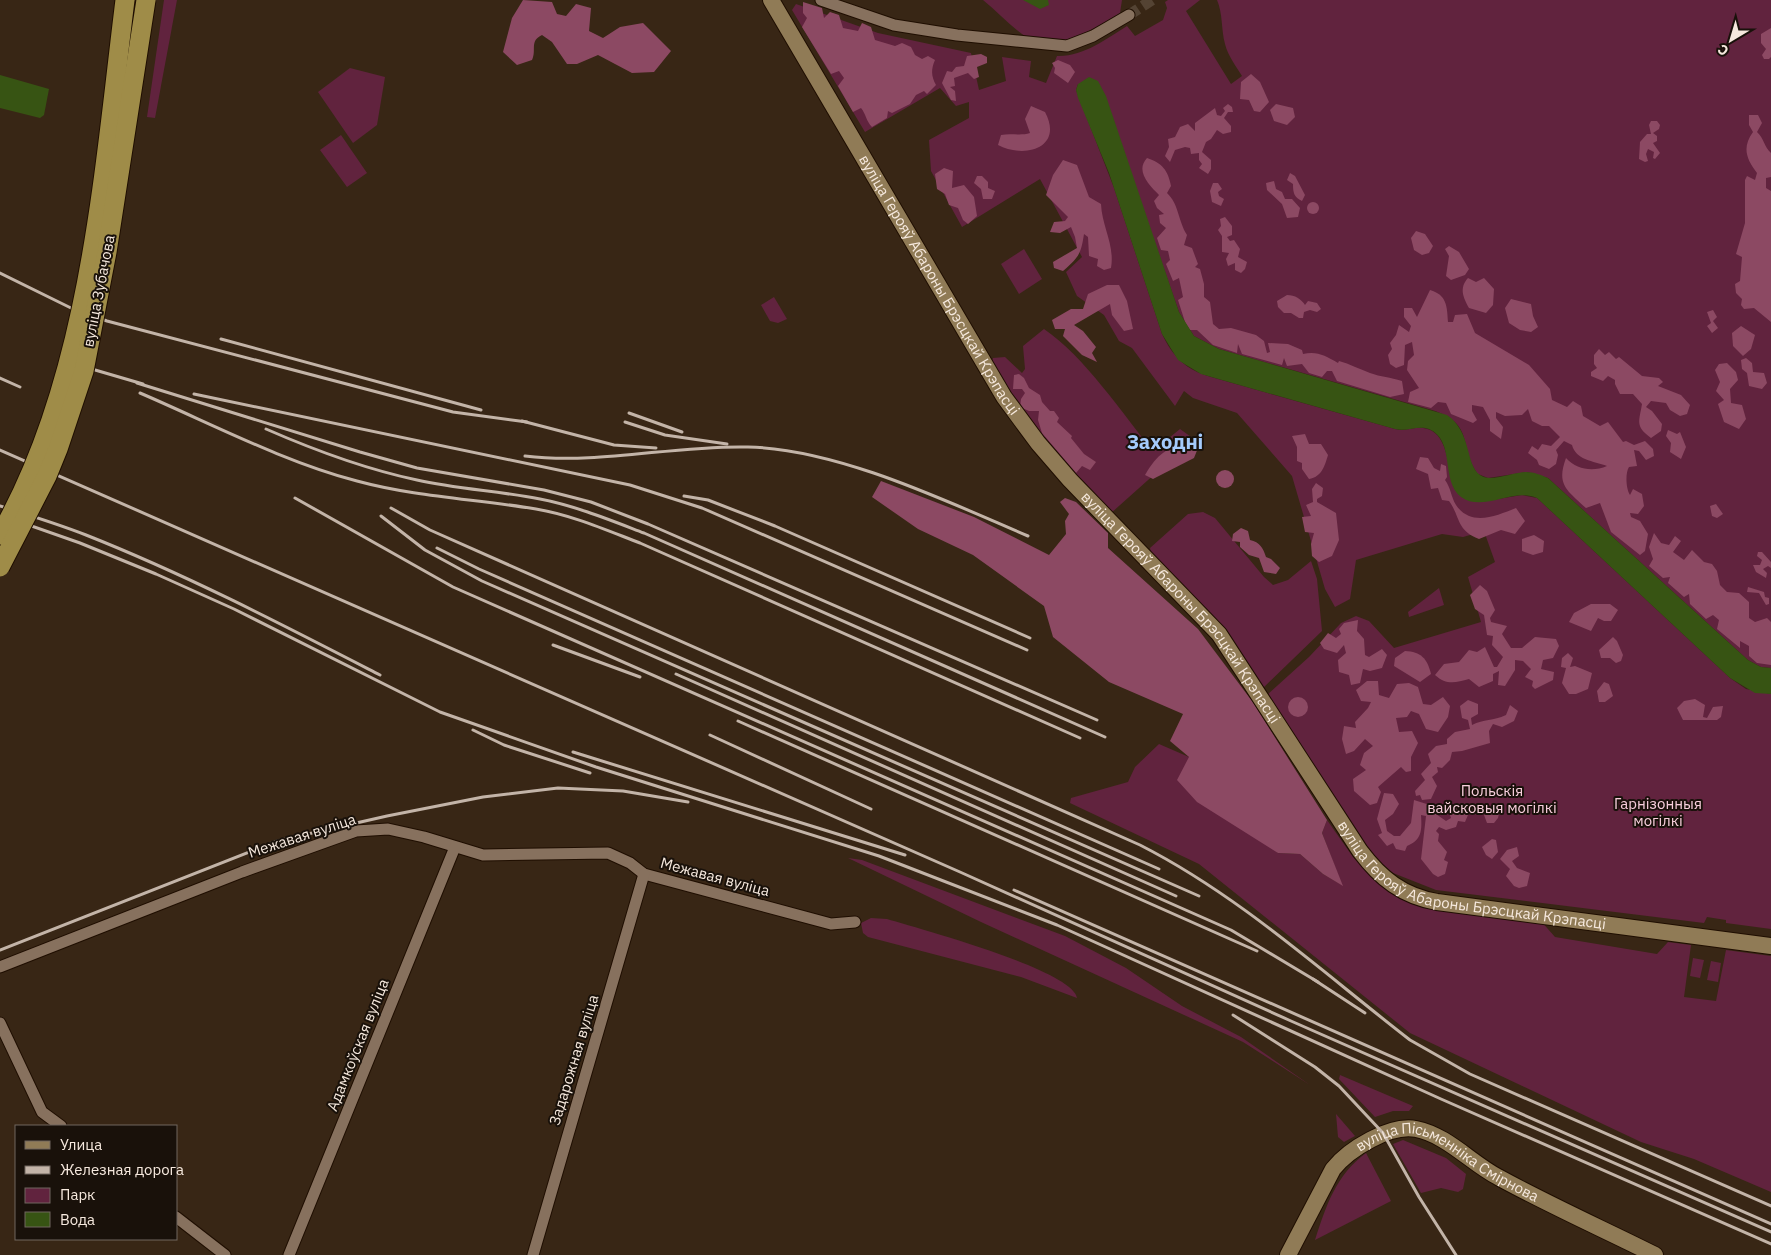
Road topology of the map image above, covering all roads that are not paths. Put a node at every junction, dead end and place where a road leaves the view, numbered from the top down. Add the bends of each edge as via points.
1 (125, 0) edge
2 (146, 0) edge
3 (771, 0) edge
4 (821, 0) edge
5 (1129, 15) tunnel mouth
6 (0, 535) edge
7 (0, 567) edge
8 (455, 847) junction
9 (644, 874) junction
10 (855, 922) dead end
11 (1771, 946) edge
12 (0, 967) edge
13 (0, 1023) edge
14 (60, 1125) edge
15 (178, 1219) edge
16 (225, 1255) edge
17 (289, 1255) edge
18 (534, 1255) edge
19 (1288, 1255) edge
20 (1655, 1255) edge

1 - 6 highway, вуліца Зубачова, bridge via 91,248 68,367 43,443
2 - 7 highway, вуліца Зубачова, bridge via 108,252 84,371 54,458
3 - 11 main road, вуліца Герояў Абароны Брэсцкай Крэпасці via 1004,397 1070,480 1219,634 1360,851 1387,882 1415,897 1434,902
4 - 5 street via 894,25 1067,46
8 - 9 street, Межавая вуліца via 483,855 608,853
8 - 12 street, Межавая вуліца via 388,829 356,831
8 - 17 street, Адамкоўская вуліца
9 - 10 street, Межавая вуліца via 831,924
9 - 18 street, Задарожная вуліца
13 - 14 street via 42,1112
15 - 16 street
19 - 20 main road, вуліца Пісьменніка Смірнова via 1333,1169 1341,1160 1383,1133 1415,1128 1438,1137 1496,1177

